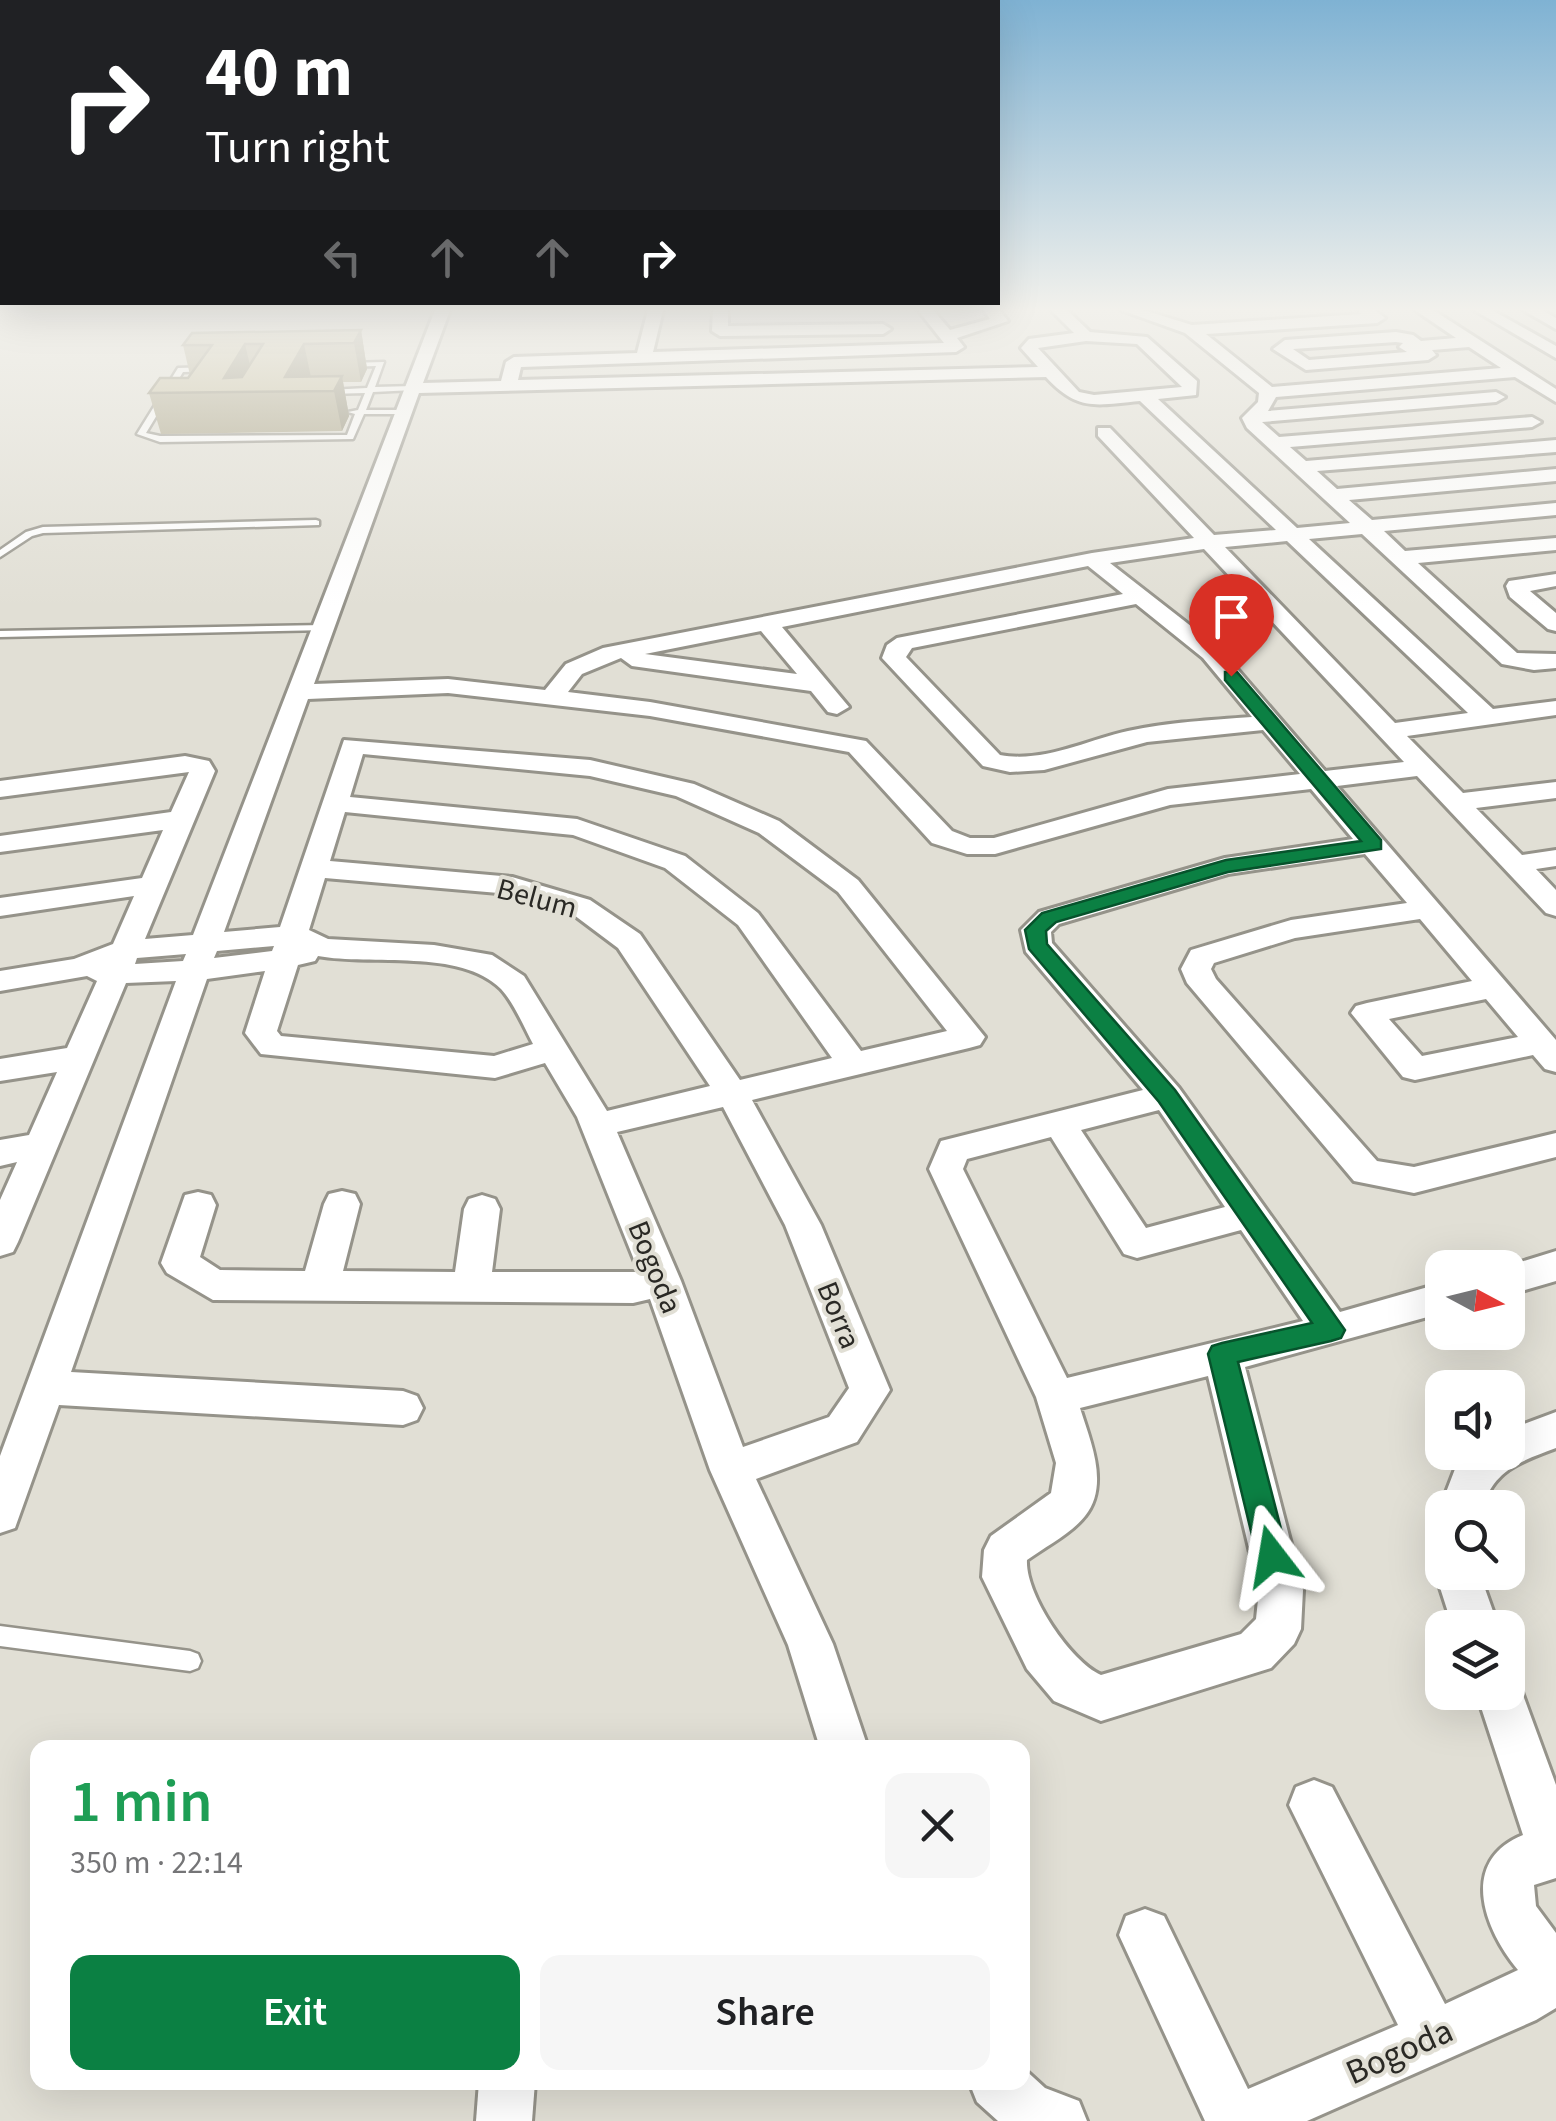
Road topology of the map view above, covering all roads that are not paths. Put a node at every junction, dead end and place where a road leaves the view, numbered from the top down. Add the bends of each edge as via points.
1 (155, 409) edge
2 (362, 409) edge
3 (373, 409) edge
4 (406, 409) edge
5 (1160, 409) edge
6 (1260, 409) edge
7 (1356, 409) edge
8 (1513, 409) edge
9 (334, 412) edge
10 (361, 412) junction
11 (1250, 418) junction
12 (1532, 422) junction
13 (1104, 432) dead end
14 (1556, 438) edge
15 (1274, 443) junction
16 (1556, 446) edge
17 (1302, 467) junction
18 (1556, 475) edge
19 (1335, 495) junction
20 (1556, 509) edge
21 (316, 523) dead end
22 (1364, 527) junction
23 (1290, 534) junction
24 (1210, 542) junction
25 (1556, 544) edge
26 (0, 554) edge
27 (1398, 558) junction
28 (1092, 560) junction
29 (1556, 580) edge
30 (1140, 597) junction
31 (768, 624) junction
32 (1556, 624) edge
33 (324, 628) junction
34 (0, 634) edge
35 (603, 655) junction
36 (1556, 661) edge
37 (815, 684) junction
38 (300, 692) junction
39 (551, 698) junction
40 (837, 707) dead end
41 (1556, 708) edge
42 (1486, 716) junction
43 (1271, 722) junction
44 (1389, 732) junction
45 (1424, 768) junction
46 (1319, 778) junction
47 (0, 789) edge
48 (1556, 790) edge
49 (1456, 802) junction
50 (334, 804) junction
51 (181, 819) junction
52 (0, 844) edge
53 (1374, 844) junction
54 (1556, 858) edge
55 (1515, 864) junction
56 (312, 868) junction
57 (153, 885) junction
58 (0, 907) edge
59 (1556, 907) edge
60 (1428, 909) junction
61 (301, 947) junction
62 (200, 954) junction
63 (120, 962) junction
64 (0, 982) edge
65 (1494, 987) junction
66 (552, 1048) junction
67 (1548, 1052) edge
68 (79, 1057) junction
69 (853, 1064) junction
70 (0, 1070) edge
71 (732, 1093) junction
72 (1167, 1096) junction
73 (1059, 1123) junction
74 (597, 1125) junction
75 (42, 1145) junction
76 (1556, 1145) edge
77 (0, 1153) edge
78 (342, 1204) dead end
79 (198, 1205) dead end
80 (482, 1209) dead end
81 (1250, 1214) junction
82 (0, 1242) edge
83 (1556, 1266) edge
84 (1525, 1275) edge
85 (662, 1282) junction
86 (320, 1286) junction
87 (472, 1289) junction
88 (1425, 1303) edge
89 (1331, 1330) junction
90 (1222, 1354) junction
91 (46, 1387) junction
92 (1056, 1397) junction
93 (403, 1408) dead end
94 (1556, 1430) edge
95 (1525, 1442) edge
96 (731, 1470) junction
97 (0, 1514) edge
98 (0, 1636) edge
99 (190, 1661) dead end
100 (1505, 1710) edge
101 (841, 1740) edge
102 (1314, 1806) dead end
103 (1556, 1853) edge
104 (1145, 1935) dead end
105 (1556, 1968) edge
106 (1556, 1977) edge
107 (1432, 2035) junction
108 (507, 2090) edge
109 (1006, 2090) edge
110 (504, 2121) edge
111 (1058, 2121) edge
112 (1238, 2121) edge

1 - 10 lane via 141,431 146,438 350,437
2 - 10 lane
3 - 10 lane
4 - 33 street
5 - 23 street
6 - 11 street
7 - 11 street
8 - 12 street
9 - 10 lane
11 - 15 street
12 - 14 street
12 - 15 street
13 - 24 street
15 - 17 street
16 - 17 street
17 - 19 street
18 - 19 street
19 - 22 street
20 - 22 street
21 - 26 lane via 43,530
22 - 23 street
22 - 27 street
23 - 24 street
23 - 42 street
24 - 28 street
24 - 44 street
25 - 27 street
27 - 36 street via 1510,659
28 - 30 street
28 - 31 street
29 - 32 street via 1516,586
30 - 43 street via 1211,653
30 - 43 street via 905,644 894,658 992,761 1010,766 1129,738
31 - 35 street
31 - 37 street
33 - 34 lane
33 - 38 street
35 - 37 street
35 - 39 street via 574,669
37 - 40 street
38 - 39 street via 448,686
38 - 62 street
39 - 46 street via 857,746 942,837 967,846 995,846 1168,796
41 - 42 street
42 - 44 street
43 - 46 street
44 - 45 street
45 - 46 street
45 - 49 street
46 - 53 street
47 - 51 street via 200,766
48 - 49 street
49 - 55 street
50 - 56 street
50 - 69 street via 578,826 675,862 748,920
50 - 69 street via 354,745 590,768 685,790 768,827 848,886 968,1037
51 - 52 street
51 - 57 street
53 - 60 street
53 - 72 street via 1226,866 1049,918 1036,930 1037,945
54 - 55 street
55 - 59 street
56 - 61 street
56 - 71 street, Belum via 512,886 580,906 629,941
57 - 58 street
57 - 63 street
60 - 65 street
60 - 76 street via 1291,929 1202,957 1196,969 1202,984 1366,1172 1414,1180
61 - 62 street, Bogoda
61 - 66 street, Bogoda via 481,962 513,983
61 - 66 street via 262,1033 272,1046 494,1067
62 - 63 street, Bogoda
62 - 91 street
63 - 64 street, Bogoda
63 - 68 street
65 - 67 street
65 - 67 street via 1367,1013 1414,1069
66 - 74 street, Bogoda
68 - 70 street
68 - 75 street
69 - 71 street
71 - 74 street
71 - 96 street, Borra via 803,1225 870,1390 843,1430
72 - 73 street
72 - 81 street
73 - 81 street via 1137,1244
73 - 92 street via 953,1150 946,1168
74 - 85 street, Bogoda
75 - 77 street
75 - 82 street
78 - 86 street
79 - 86 street via 180,1263 213,1285
80 - 87 street
81 - 89 street
83 - 84 street
85 - 87 street
85 - 96 street, Bogoda
86 - 87 street
88 - 89 street
89 - 90 street
90 - 92 street
90 - 92 street via 1281,1590 1278,1629 1255,1652 1102,1698 1071,1685 1043,1653 1004,1577 1006,1550 1070,1503 1077,1463
91 - 93 street
91 - 97 street
94 - 95 street
96 - 101 street, Bogoda via 810,1644
98 - 99 lane
100 - 103 street
102 - 107 street
103 - 105 street via 1533,1854 1516,1865 1508,1884 1508,1908 1519,1934
104 - 112 street
106 - 107 street, Bogoda via 1517,2001
107 - 112 street, Bogoda
108 - 110 street
109 - 111 street via 1027,2110

